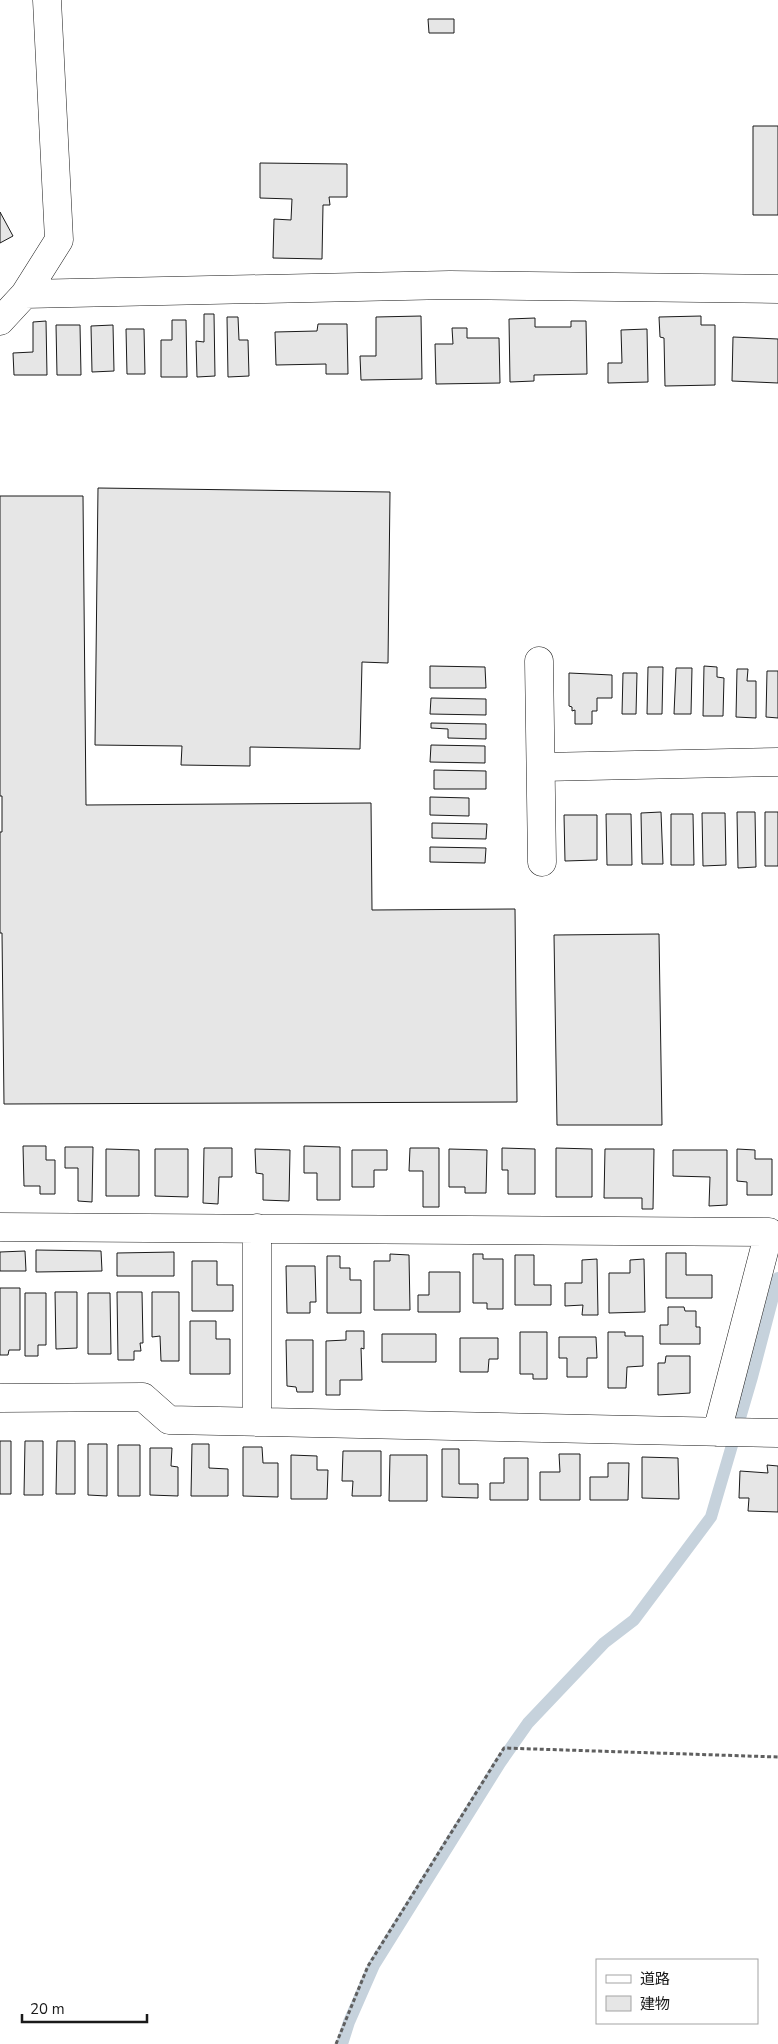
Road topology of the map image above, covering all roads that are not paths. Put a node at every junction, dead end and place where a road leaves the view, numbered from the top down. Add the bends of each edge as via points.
1 (47, 0) edge
2 (778, 289) edge
3 (25, 294) junction
4 (0, 321) edge
5 (539, 662) dead end
6 (778, 762) edge
7 (542, 767) junction
8 (542, 862) dead end
9 (0, 1226) edge
10 (257, 1228) junction
11 (0, 1398) edge
12 (257, 1422) junction
13 (717, 1432) junction
14 (778, 1433) edge

1 - 3 street via 59,240
2 - 3 street via 450,285
3 - 4 street
5 - 7 street
6 - 7 street
7 - 8 street
9 - 10 street
10 - 12 street
10 - 13 street via 769,1232
11 - 12 street via 143,1397 169,1420
12 - 13 street
13 - 14 street

